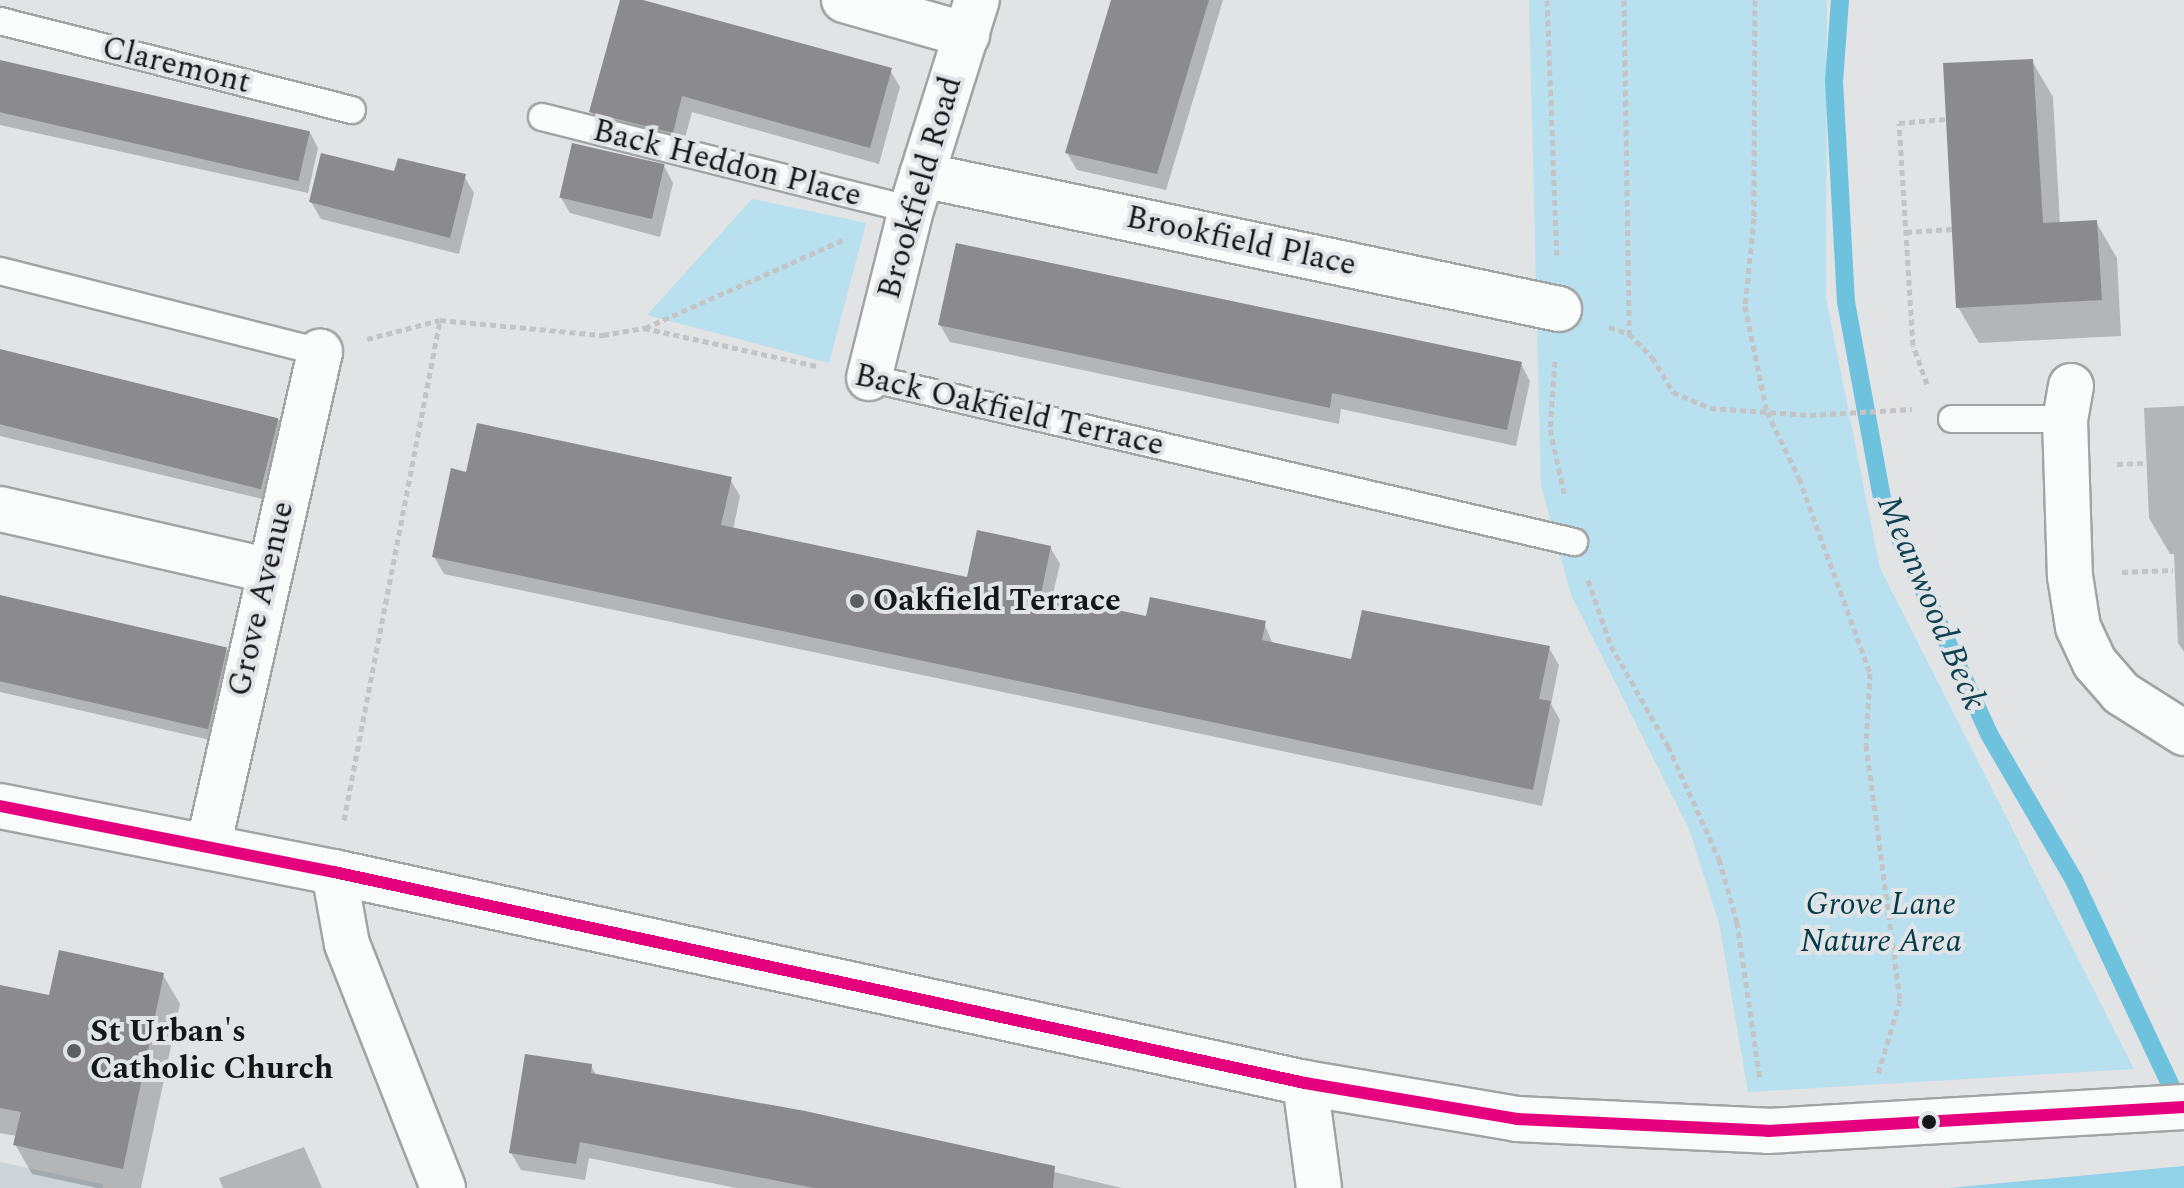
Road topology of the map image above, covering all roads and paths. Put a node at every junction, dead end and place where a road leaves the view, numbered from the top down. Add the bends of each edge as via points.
1 (844, 0) edge
2 (1547, 0) edge
3 (1624, 0) edge
4 (1755, 0) edge
5 (972, 17) edge
6 (0, 21) edge
7 (352, 110) dead end
8 (542, 117) dead end
9 (1946, 119) dead end
10 (917, 192) junction
11 (1952, 229) dead end
12 (1906, 232) junction
13 (0, 271) edge
14 (1559, 309) junction
15 (440, 320) junction
16 (644, 328) junction
17 (1629, 334) junction
18 (320, 352) junction
19 (869, 378) junction
20 (1931, 395) dead end
21 (2068, 403) joint
22 (1909, 409) dead end
23 (1767, 412) junction
24 (1952, 419) dead end
25 (2144, 463) dead end
26 (2105, 465) dead end
27 (0, 509) edge
28 (1574, 542) junction
29 (267, 570) junction
30 (2173, 570) dead end
31 (2119, 572) dead end
32 (2184, 733) edge
33 (0, 806) edge
34 (208, 847) junction
35 (334, 872) junction
36 (1305, 1083) junction
37 (2184, 1107) edge
38 (1863, 1125) junction
39 (1768, 1131) junction
40 (443, 1188) edge
41 (1319, 1188) edge

1 - 5 street
2 - 14 path
3 - 17 path
4 - 23 path via 1754,218 1745,306
5 - 10 street, Brookfield Road
6 - 7 lane, Claremont
8 - 10 lane, Back Heddon Place
9 - 12 path via 1899,123
10 - 14 street, Brookfield Place
10 - 16 path
10 - 19 street, Brookfield Road
11 - 12 path
12 - 20 path via 1913,345
13 - 18 lane
14 - 17 path
14 - 28 path via 1550,429
15 - 16 path, Back Oakfield Terrace via 603,335
15 - 18 path
15 - 35 path
16 - 19 path, Back Oakfield Terrace
17 - 23 path via 1652,357 1673,392 1710,408
18 - 29 street, Grove Avenue
19 - 28 lane, Back Oakfield Terrace
21 - 24 lane
21 - 32 street via 2070,576 2078,627 2095,663 2121,693
22 - 23 path
23 - 38 path via 1799,478 1870,673 1866,745 1900,1000
25 - 26 path
27 - 29 street
28 - 39 path via 1611,646 1668,746 1719,859 1737,922
29 - 34 street, Grove Avenue
30 - 31 path
33 - 34 street
34 - 35 street
35 - 36 street
35 - 40 street via 347,944
36 - 39 street via 1517,1119
36 - 41 street
37 - 38 street
38 - 39 street

